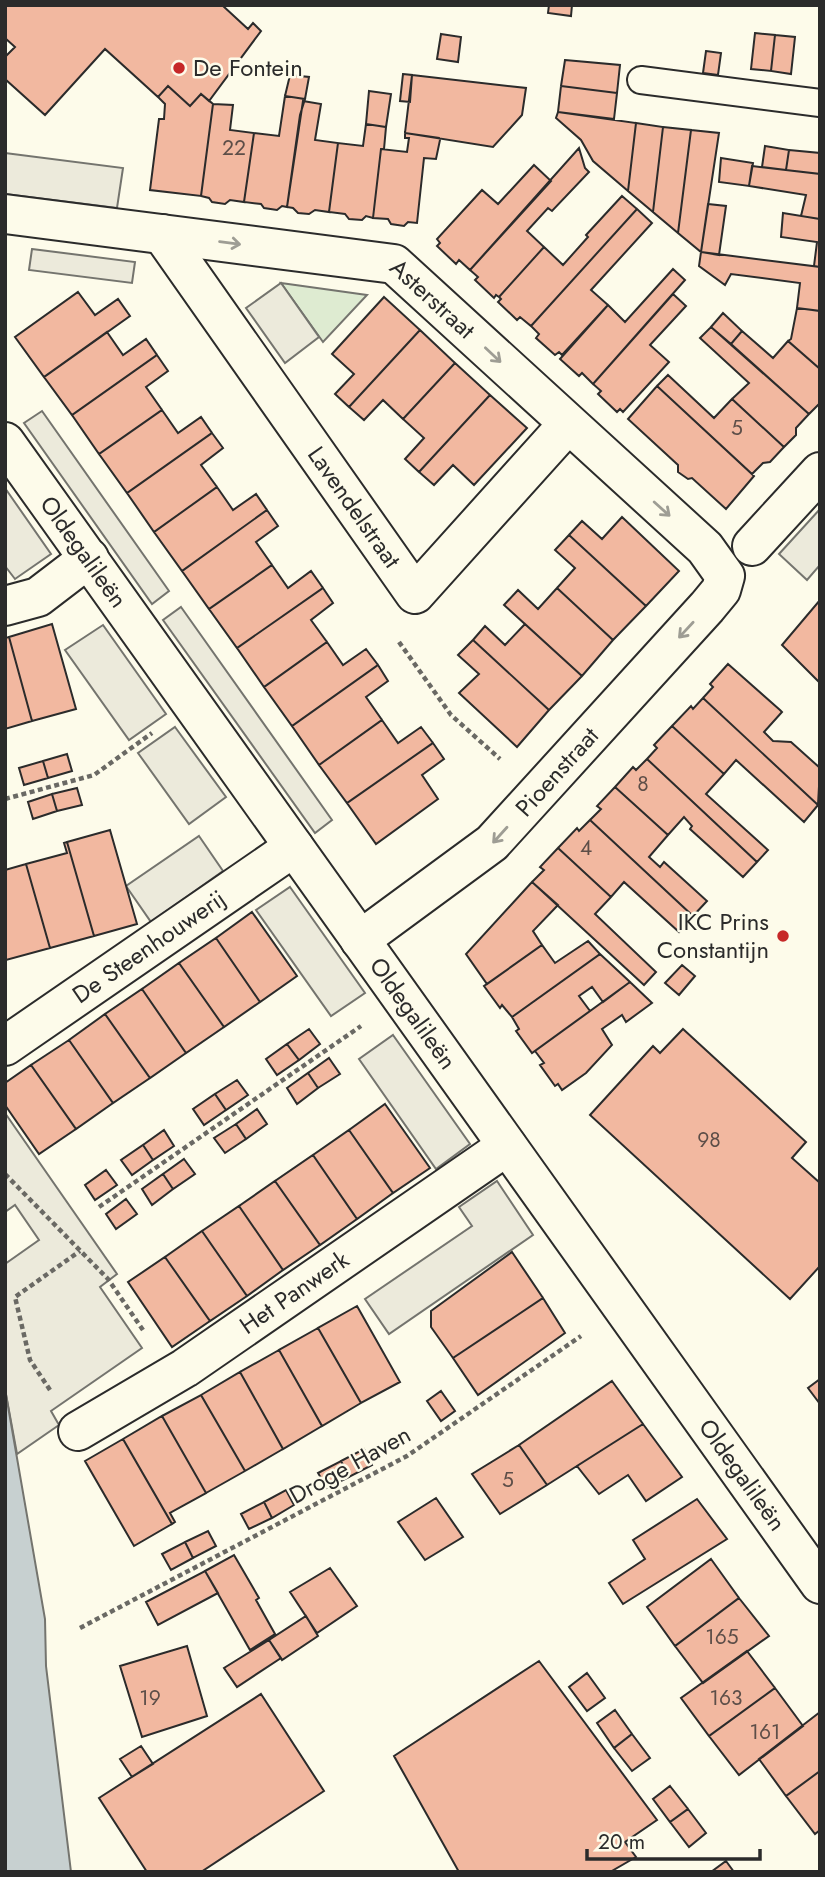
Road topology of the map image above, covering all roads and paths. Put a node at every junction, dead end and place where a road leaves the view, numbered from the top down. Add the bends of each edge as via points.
1 (641, 80) dead end
2 (820, 103) edge
3 (5, 214) edge
4 (162, 234) junction
5 (568, 424) junction
6 (5, 442) edge
7 (820, 472) edge
8 (752, 546) dead end
9 (89, 558) junction
10 (725, 576) joint
11 (415, 594) junction
12 (5, 606) edge
13 (192, 704) junction
14 (537, 793) junction
15 (5, 799) edge
16 (294, 847) junction
17 (360, 940) junction
18 (401, 998) junction
19 (5, 1046) edge
20 (507, 1146) junction
21 (5, 1174) edge
22 (100, 1207) dead end
23 (80, 1251) junction
24 (622, 1308) junction
25 (174, 1375) junction
26 (52, 1394) dead end
27 (78, 1431) dead end
28 (820, 1584) edge
29 (80, 1628) dead end

1 - 2 lane
3 - 4 street, Asterstraat
4 -> 5 street, Asterstraat via 394,264
4 - 11 street, Lavendelstraat
5 -> 10 street, Asterstraat via 705,548
5 - 11 street, Lavendelstraat
6 - 9 street, Oldegalileën
7 - 8 street
9 - 12 street via 38,597
9 - 13 street, Oldegalileën
10 -> 14 street, Pioenstraat via 721,590 707,607
11 - 14 path via 409,616 393,633 451,715
13 - 15 path via 94,775
13 - 16 street, Oldegalileën
14 -> 17 street, Pioenstraat via 492,843
16 - 17 street, Oldegalileën
16 - 19 street, De Steenhouwerij
17 - 18 street, Oldegalileën
18 - 20 street, Oldegalileën
18 - 22 path
20 - 24 street, Oldegalileën
20 - 25 street, Het Panwerk
21 - 23 path
23 - 25 path via 108,1279
23 - 26 path via 15,1297 30,1360
24 - 28 street, Oldegalileën
24 - 29 path, Droge Haven via 407,1456
25 - 27 street, Het Panwerk

